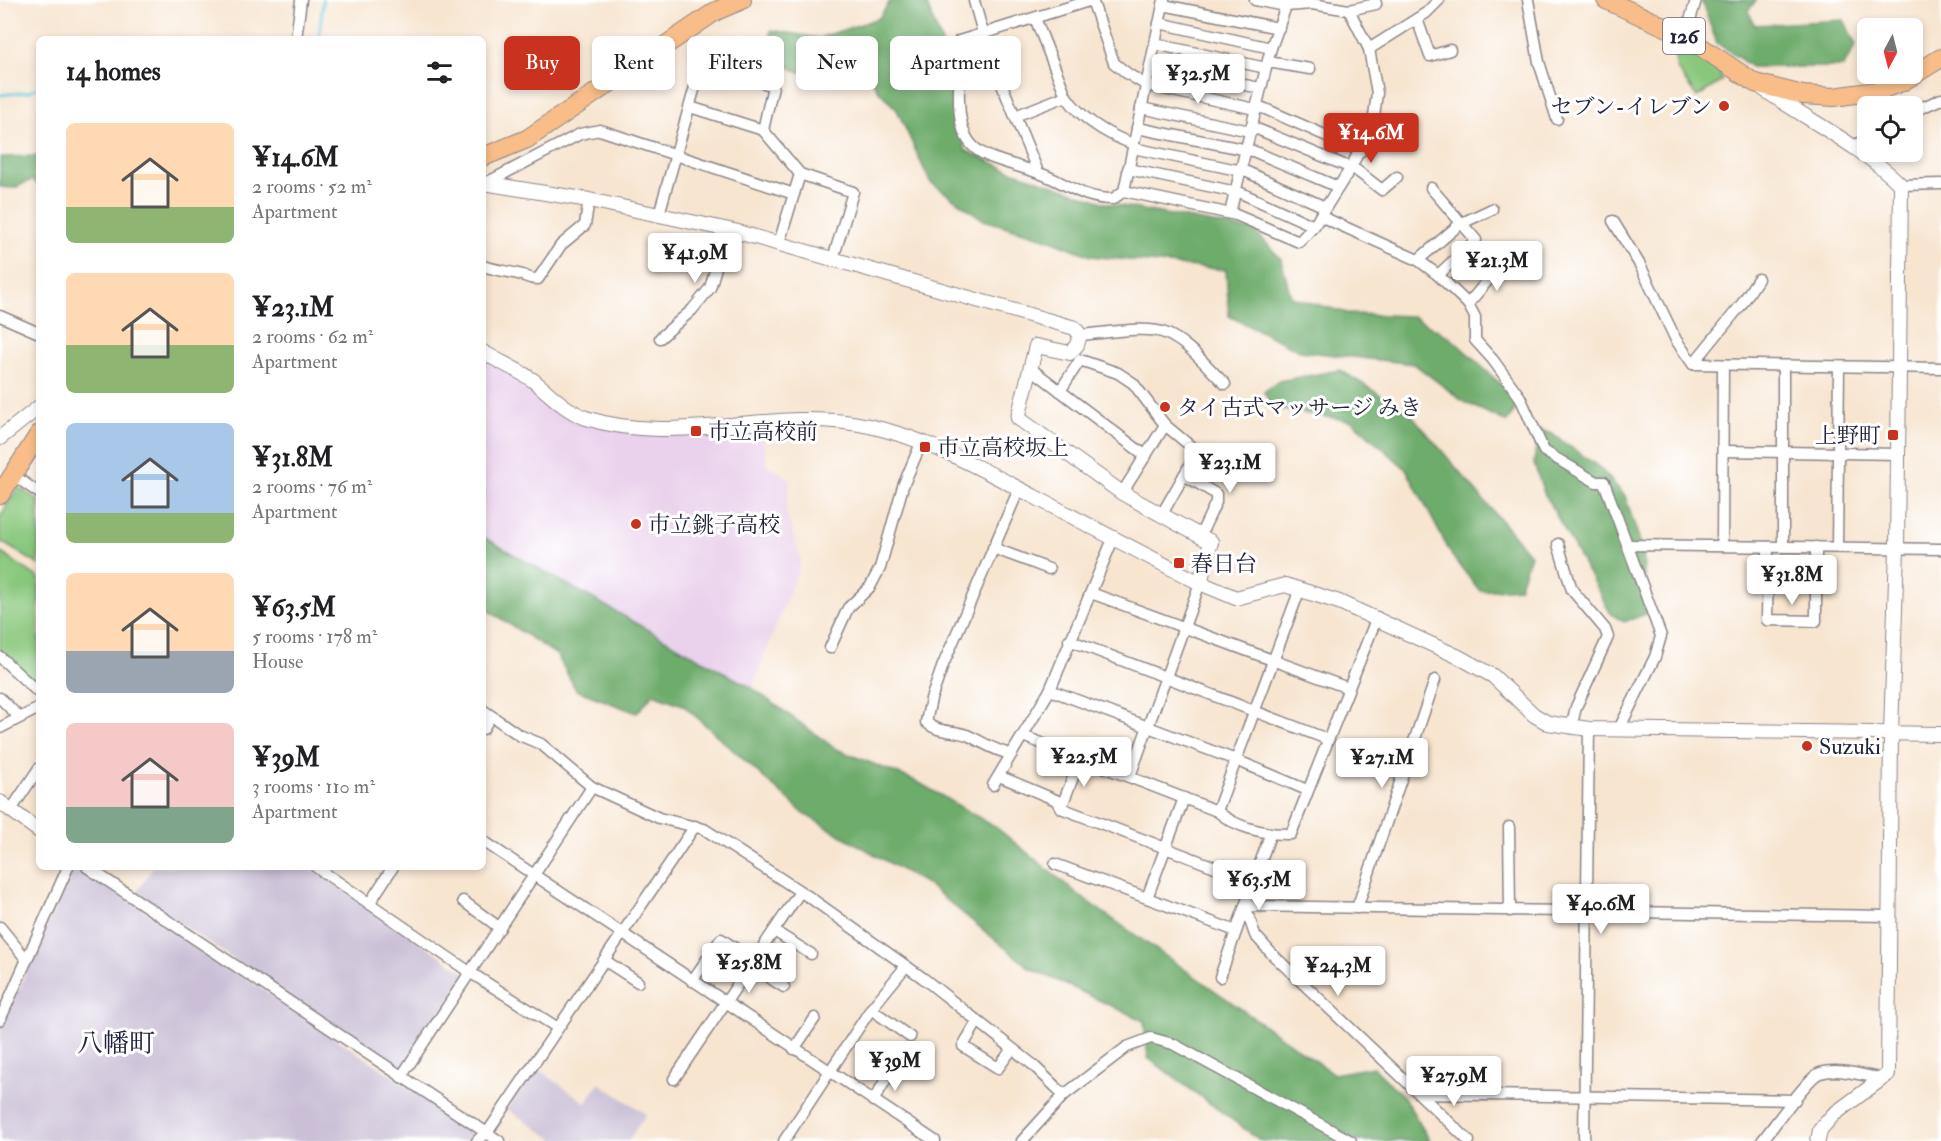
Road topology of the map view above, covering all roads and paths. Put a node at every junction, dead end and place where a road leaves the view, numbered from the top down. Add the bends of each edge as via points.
1 (301, 0) edge
2 (742, 0) edge
3 (1092, 0) edge
4 (1255, 0) edge
5 (1376, 0) edge
6 (1439, 0) edge
7 (1528, 0) edge
8 (1606, 0) edge
9 (1696, 0) edge
10 (974, 1) edge
11 (1164, 2) edge
12 (1286, 6) junction
13 (1349, 10) junction
14 (1035, 18) junction
15 (1417, 19) junction
16 (1159, 23) junction
17 (1279, 28) junction
18 (982, 34) junction
19 (296, 36) edge
20 (1685, 37) junction
21 (1155, 44) junction
22 (1270, 48) junction
23 (1369, 49) junction
24 (1450, 50) dead end
25 (1941, 58) edge
26 (1267, 65) junction
27 (1150, 66) junction
28 (1310, 69) dead end
29 (1755, 83) junction
30 (1146, 86) junction
31 (1260, 88) junction
32 (1066, 96) junction
33 (1941, 99) edge
34 (690, 107) junction
35 (1923, 107) edge
36 (1141, 108) junction
37 (1255, 109) junction
38 (1015, 116) junction
39 (1557, 118) dead end
40 (1137, 128) junction
41 (763, 130) junction
42 (1250, 130) junction
43 (1133, 146) junction
44 (1855, 146) joint
45 (1245, 149) junction
46 (1362, 151) junction
47 (677, 155) junction
48 (486, 156) edge
49 (1128, 169) junction
50 (1350, 169) junction
51 (1038, 172) junction
52 (1239, 172) junction
53 (800, 174) junction
54 (1397, 177) dead end
55 (486, 182) edge
56 (486, 183) edge
57 (1941, 184) edge
58 (1901, 185) junction
59 (1338, 187) junction
60 (1431, 188) dead end
61 (1124, 192) junction
62 (1235, 192) junction
63 (794, 194) junction
64 (589, 200) junction
65 (1492, 209) dead end
66 (1323, 211) junction
67 (1230, 213) junction
68 (659, 214) junction
69 (1613, 221) dead end
70 (1460, 224) junction
71 (1314, 226) junction
72 (727, 230) junction
73 (779, 243) junction
74 (833, 259) junction
75 (1418, 260) junction
76 (1504, 261) dead end
77 (486, 267) edge
78 (1438, 275) junction
79 (1758, 279) dead end
80 (1468, 304) junction
81 (0, 316) edge
82 (36, 332) edge
83 (1080, 335) junction
84 (660, 338) dead end
85 (486, 354) edge
86 (1694, 364) junction
87 (1723, 365) junction
88 (1783, 366) junction
89 (1839, 367) junction
90 (1030, 368) junction
91 (1897, 368) junction
92 (1941, 368) edge
93 (1225, 384) dead end
94 (1060, 391) junction
95 (36, 409) edge
96 (1165, 425) junction
97 (0, 438) edge
98 (36, 439) edge
99 (922, 441) junction
100 (1723, 451) junction
101 (1782, 452) junction
102 (1838, 453) junction
103 (1897, 454) junction
104 (1146, 456) junction
105 (13, 475) junction
106 (1184, 475) junction
107 (1019, 489) junction
108 (36, 491) edge
109 (1122, 493) junction
110 (0, 495) edge
111 (1162, 514) junction
112 (1200, 536) junction
113 (1113, 538) junction
114 (1558, 544) dead end
115 (1627, 545) junction
116 (1722, 546) junction
117 (1768, 547) junction
118 (1783, 547) junction
119 (1816, 547) junction
120 (1837, 547) junction
121 (993, 548) junction
122 (1897, 548) junction
123 (1941, 549) edge
124 (1049, 569) dead end
125 (1200, 583) junction
126 (1300, 589) junction
127 (1090, 592) junction
128 (1377, 617) junction
129 (1185, 625) junction
130 (1069, 640) junction
131 (830, 648) dead end
132 (0, 657) edge
133 (1274, 660) junction
134 (1166, 678) junction
135 (1435, 680) dead end
136 (1348, 688) junction
137 (36, 690) edge
138 (1050, 690) junction
139 (0, 698) edge
140 (36, 709) edge
141 (1254, 712) junction
142 (487, 713) edge
143 (19, 717) junction
144 (1148, 726) junction
145 (0, 728) edge
146 (1571, 728) junction
147 (1589, 729) junction
148 (1619, 729) junction
149 (1891, 734) junction
150 (1941, 734) edge
151 (1023, 735) junction
152 (1327, 739) junction
153 (1011, 754) junction
154 (1081, 757) junction
155 (1236, 760) junction
156 (36, 771) edge
157 (1131, 776) junction
158 (592, 787) junction
159 (1307, 790) junction
160 (1184, 798) junction
161 (6, 806) edge
162 (1061, 808) junction
163 (1217, 811) junction
164 (695, 826) junction
165 (1509, 827) dead end
166 (36, 829) edge
167 (1270, 835) junction
168 (486, 843) edge
169 (1166, 848) junction
170 (1055, 864) dead end
171 (67, 870) edge
172 (91, 870) edge
173 (320, 870) edge
174 (391, 870) edge
175 (534, 875) junction
176 (1254, 882) junction
177 (800, 892) junction
178 (1147, 898) junction
179 (463, 901) dead end
180 (369, 904) junction
181 (1245, 906) junction
182 (1357, 908) junction
183 (1510, 911) junction
184 (1587, 912) junction
185 (1890, 916) junction
186 (0, 927) edge
187 (500, 928) junction
188 (774, 931) junction
189 (1236, 931) junction
190 (622, 933) junction
191 (811, 954) dead end
192 (27, 960) junction
193 (604, 960) junction
194 (752, 964) junction
195 (906, 966) junction
196 (471, 973) junction
197 (1220, 977) dead end
198 (692, 981) junction
199 (638, 982) dead end
200 (784, 987) dead end
201 (726, 1003) junction
202 (871, 1009) junction
203 (815, 1018) dead end
204 (0, 1020) edge
205 (977, 1022) junction
206 (558, 1028) junction
207 (910, 1037) dead end
208 (794, 1049) junction
209 (1012, 1049) junction
210 (893, 1068) dead end
211 (829, 1072) junction
212 (401, 1077) junction
213 (1881, 1078) junction
214 (674, 1079) dead end
215 (1420, 1094) junction
216 (1064, 1095) junction
217 (1585, 1096) junction
218 (1796, 1100) junction
219 (873, 1101) junction
220 (486, 1132) junction
221 (1024, 1140) edge
222 (477, 1141) edge
223 (499, 1141) edge
224 (784, 1141) edge
225 (935, 1141) edge
226 (1351, 1141) edge
227 (1469, 1141) edge
228 (1584, 1141) edge
229 (1762, 1141) edge
230 (1818, 1141) edge

1 - 19 street
2 - 48 highway via 716,11 527,139
3 - 14 street
3 - 30 street via 1114,63
4 - 12 street
5 - 13 street via 1376,4
6 - 15 street
7 - 39 street via 1539,62
8 - 20 highway, 126
9 - 20 street
10 - 18 street
11 - 16 street
11 - 17 street
12 - 13 street via 1312,4
12 - 17 street
13 - 23 street
14 - 18 street
14 - 32 street
15 - 23 street
15 - 24 street via 1430,56
16 - 21 street
16 - 22 street
17 - 22 street
18 - 38 street
18 - 51 street via 959,41 967,64 959,86 966,136 971,145 995,161
20 - 29 highway, 126
21 - 26 street
21 - 27 street
22 - 26 street
23 - 46 street via 1377,93
25 - 29 highway, 126 via 1902,82 1877,91 1833,97 1803,95
26 - 28 street
26 - 31 street
27 - 30 street
27 - 31 street
29 - 44 street
30 - 36 street
30 - 37 street
31 - 37 street
32 - 38 street
32 - 43 street via 1088,120
33 - 35 street
34 - 41 street
34 - 41 street via 702,62 773,86
34 - 47 street
36 - 40 street
36 - 42 street
37 - 42 street
37 - 46 street via 1263,108
38 - 51 street
40 - 43 street
40 - 45 street
41 - 53 street
42 - 45 street
42 - 50 street via 1257,129
43 - 49 street
43 - 52 street
44 - 58 street
45 - 52 street
45 - 59 street
46 - 50 street
47 - 55 street via 600,130 580,134
47 - 63 street
47 - 68 street
49 - 61 street
49 - 62 street
50 - 54 street via 1382,190
50 - 59 street
51 - 61 street via 1099,199 1113,199
52 - 62 street
52 - 66 street via 1247,172
53 - 63 street
53 - 74 street via 853,192
56 - 64 street
57 - 58 street
58 - 91 street
59 - 66 street
60 - 70 street
61 - 67 street
62 - 67 street
62 - 71 street
63 - 73 street
64 - 68 street
64 - 77 street via 585,225 561,245 538,279
65 - 70 street
66 - 71 street
66 - 75 street
67 - 71 street via 1299,242
68 - 72 street
69 - 86 street via 1640,265 1676,340
70 - 75 street
70 - 78 street via 1476,240
72 - 73 street
72 - 84 street via 710,288
73 - 74 street
74 - 83 street via 1075,328
75 - 78 street
76 - 80 street
78 - 80 street
79 - 86 street
80 - 115 street via 1475,317 1475,340 1520,397 1544,451 1596,482 1605,483
81 - 82 street
83 - 90 street via 1070,353 1036,346
83 - 93 street via 1163,332 1184,344
85 - 99 street via 532,380 578,415 602,423 648,429 834,420
86 - 87 street
87 - 88 street
87 - 100 street
88 - 89 street
88 - 101 street
89 - 91 street
89 - 102 street
90 - 94 street
90 - 109 street via 1018,418
91 - 92 street
91 - 103 street
94 - 96 street via 1080,360 1118,373 1133,383
94 - 104 street
95 - 97 street
96 - 104 street
96 - 106 street via 1194,449 1195,456
98 - 105 highway
99 - 107 street
99 - 131 street via 903,486 880,568 870,587 848,608
100 - 101 street
100 - 116 street
101 - 102 street
101 - 118 street
102 - 103 street
102 - 120 street
103 - 122 street
104 - 109 street
105 - 108 street
105 - 110 highway
106 - 111 street
106 - 112 street via 1216,494
107 - 113 street
107 - 121 street
109 - 111 street
111 - 112 street
112 - 125 street via 1212,542
113 - 125 street
113 - 127 street
114 - 146 street via 1572,590 1608,637 1576,707
115 - 116 street
115 - 148 street via 1661,636 1655,657
116 - 117 street
117 - 118 street
117 - 119 street via 1767,620 1816,621
118 - 119 street
119 - 120 street
120 - 122 street
121 - 124 street
121 - 153 street via 943,665 926,722
122 - 123 street
122 - 149 street
125 - 126 street via 1236,598 1278,586
125 - 129 street
126 - 128 street
126 - 133 street
127 - 129 street
127 - 130 street
128 - 136 street
128 - 146 street via 1493,676 1534,715
129 - 133 street
129 - 134 street
130 - 134 street
130 - 138 street
132 - 137 street
133 - 136 street
133 - 141 street
134 - 141 street
134 - 144 street
135 - 182 street
136 - 152 street
138 - 144 street
138 - 151 street
139 - 143 street
140 - 143 street
141 - 152 street
141 - 155 street
142 - 158 street via 519,735 541,744
143 - 145 street
144 - 155 street
144 - 157 street
146 - 147 street
147 - 148 street
147 - 184 street
148 - 149 street
149 - 150 street
149 - 185 street
151 - 153 street
151 - 154 street
152 - 159 street
153 - 162 street via 996,781 1056,800
154 - 157 street
154 - 162 street
155 - 159 street
155 - 163 street
156 - 161 street
157 - 160 street
158 - 164 street via 659,818
158 - 175 street
159 - 167 street via 1291,834
160 - 163 street
160 - 169 street
161 - 166 street
162 - 169 street
163 - 167 street via 1224,818
164 - 177 street
164 - 190 street
165 - 183 street
167 - 176 street
168 - 175 street
169 - 176 street
169 - 178 street
170 - 178 street
171 - 192 street
172 - 212 street
173 - 180 street
174 - 180 street
175 - 187 street
175 - 190 street
176 - 181 street
177 - 188 street
177 - 195 street
178 - 189 street
179 - 187 street
180 - 196 street
181 - 182 street
181 - 189 street
181 - 215 street via 1255,935 1272,954
182 - 183 street
183 - 184 street
184 - 185 street
184 - 217 street
185 - 213 street via 1888,1074
186 - 192 street
187 - 196 street
188 - 191 street
188 - 194 street
189 - 197 street
190 - 193 street
190 - 198 street
192 - 204 street
193 - 199 street
193 - 206 street
194 - 198 street via 721,939
194 - 200 street
194 - 201 street
195 - 202 street
195 - 205 street
196 - 206 street
196 - 212 street
198 - 201 street
201 - 208 street
201 - 214 street
202 - 207 street
202 - 211 street
203 - 208 street
205 - 209 street
205 - 209 street via 963,1046 998,1068
206 - 220 street
208 - 211 street
209 - 216 street
210 - 219 street
211 - 219 street
211 - 224 street
212 - 220 street
213 - 218 street via 1840,1071 1819,1073
213 - 230 street via 1833,1115 1820,1130
215 - 217 street
215 - 227 street
216 - 221 street
216 - 226 street via 1127,1047 1151,1038 1173,1044
217 - 218 street
217 - 228 street
218 - 229 street
219 - 225 street
220 - 222 street
220 - 223 street

